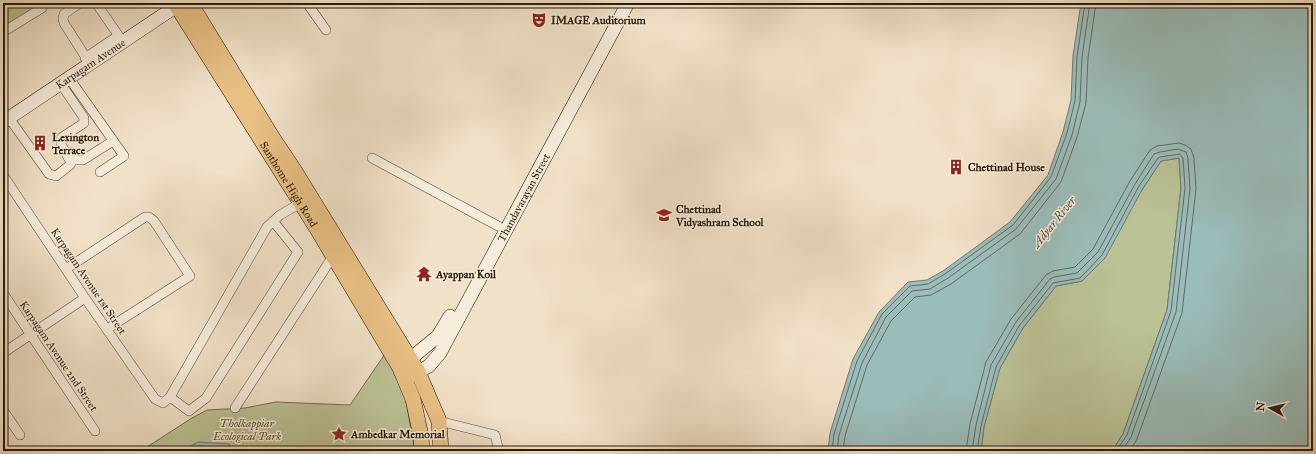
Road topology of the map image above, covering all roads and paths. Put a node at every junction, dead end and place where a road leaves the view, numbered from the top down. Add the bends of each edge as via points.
1 (43, 3) edge
2 (80, 3) edge
3 (96, 3) edge
4 (306, 3) edge
5 (619, 3) edge
6 (628, 3) edge
7 (181, 4) edge
8 (326, 30) dead end
9 (3, 32) edge
10 (120, 39) junction
11 (87, 61) junction
12 (65, 81) junction
13 (98, 119) junction
14 (6, 120) edge
15 (556, 128) junction
16 (113, 141) junction
17 (372, 158) dead end
18 (100, 172) dead end
19 (3, 175) edge
20 (301, 203) junction
21 (274, 221) junction
22 (498, 226) junction
23 (333, 256) junction
24 (66, 269) junction
25 (3, 293) edge
26 (85, 298) junction
27 (106, 329) junction
28 (31, 334) junction
29 (3, 353) edge
30 (408, 370) junction
31 (170, 397) junction
32 (236, 408) dead end
33 (3, 410) edge
34 (439, 420) junction
35 (95, 431) dead end
36 (20, 435) dead end
37 (422, 451) edge
38 (441, 451) edge
39 (499, 451) edge

1 - 9 street via 42,8
2 - 11 street via 64,14 63,19
3 - 10 street
4 - 8 street
5 - 15 street, Thandavarayan Street
6 - 15 street, Thandavarayan Street
7 - 10 street, Karpagam Avenue
7 - 20 main road, Santhome High Road
7 - 30 main road, Santhome High Road
10 - 11 street, Karpagam Avenue
11 - 12 street, Karpagam Avenue
12 - 13 street
12 - 14 street, Karpagam Avenue
12 - 14 street via 84,118 84,123 61,138 61,144 71,163 56,176 49,174
13 - 16 street
13 - 16 street via 66,140 65,145 76,160 83,160
15 - 22 street, Thandavarayan Street
15 - 30 street, Thandavarayan Street via 440,353 430,366
16 - 18 street via 124,156
17 - 22 street
19 - 24 street, Karpagam Avenue 1st Street
20 - 21 street
20 - 23 main road, Santhome High Road
21 - 31 street via 267,227
21 - 31 street via 298,252 206,398 189,411
22 - 30 street, Thandavarayan Street via 438,336
23 - 30 main road, Santhome High Road
23 - 32 street
24 - 26 street, Karpagam Avenue 1st Street
24 - 27 street via 145,218 149,217 154,221 190,276
25 - 28 street, Karpagam Avenue 2nd Street
26 - 27 street, Karpagam Avenue 1st Street
26 - 28 street
27 - 31 street, Karpagam Avenue 1st Street via 155,399 163,402
28 - 29 street
28 - 35 street, Karpagam Avenue 2nd Street
30 - 34 main road
30 - 37 main road
33 - 36 street
34 - 38 main road
34 - 39 street via 495,435

